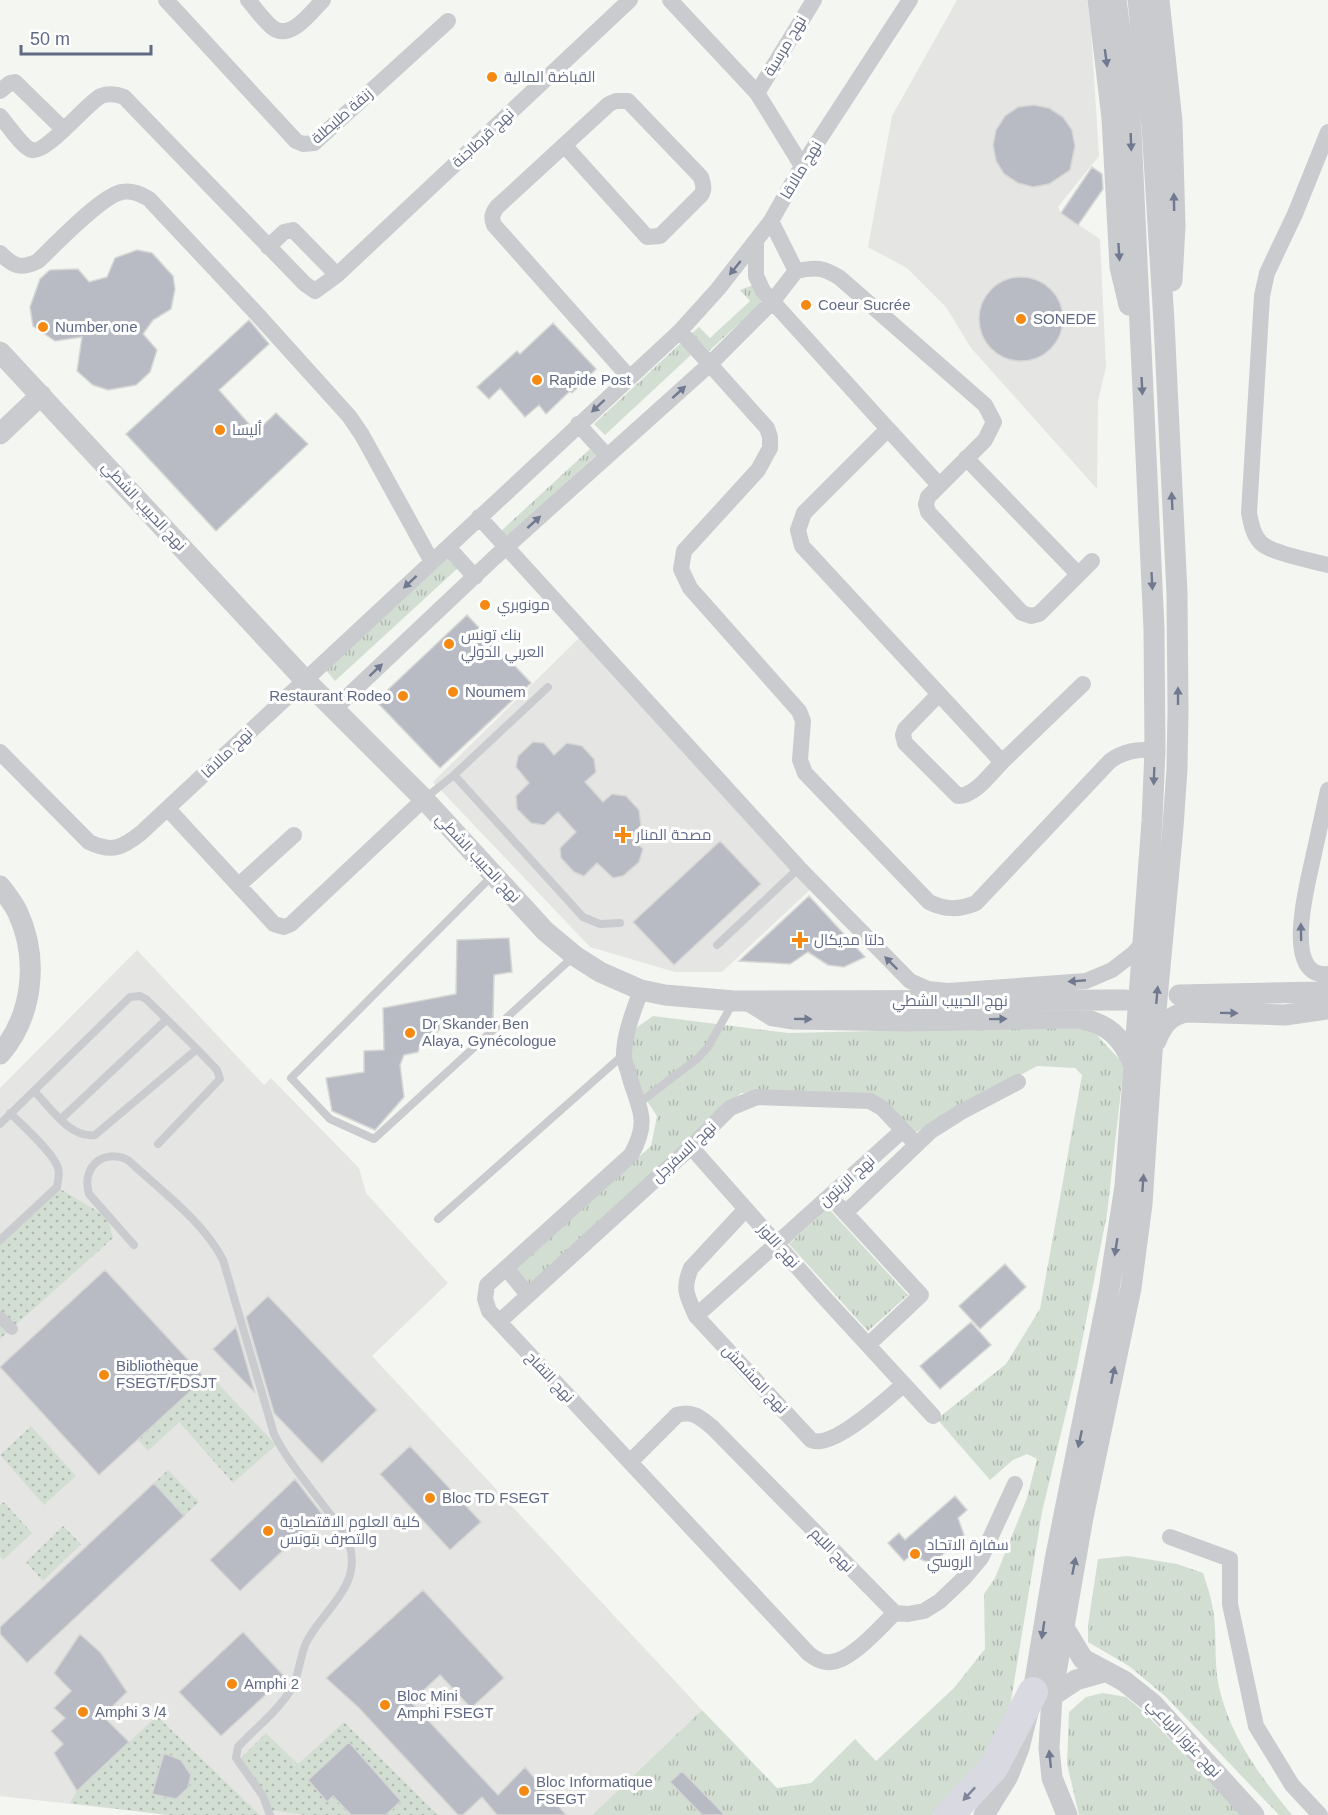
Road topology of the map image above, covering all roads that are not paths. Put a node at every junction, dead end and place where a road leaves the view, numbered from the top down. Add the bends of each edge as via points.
1 (166, 0) edge
2 (248, 0) edge
3 (323, 0) edge
4 (630, 0) edge
5 (670, 0) edge
6 (813, 0) edge
7 (910, 0) edge
8 (1098, 0) edge
9 (1116, 0) edge
10 (1138, 0) edge
11 (1159, 0) edge
12 (448, 21) dead end
13 (0, 91) edge
14 (757, 93) junction
15 (0, 116) edge
16 (64, 130) junction
17 (1328, 132) edge
18 (564, 145) junction
19 (802, 166) junction
20 (771, 221) junction
21 (756, 242) junction
22 (268, 247) junction
23 (0, 253) edge
24 (796, 271) junction
25 (337, 276) junction
26 (772, 302) junction
27 (1164, 322) junction
28 (1139, 328) junction
29 (680, 331) junction
30 (0, 352) edge
31 (710, 364) junction
32 (629, 377) junction
33 (41, 395) junction
34 (579, 424) junction
35 (888, 429) junction
36 (0, 434) edge
37 (608, 456) junction
38 (966, 458) junction
39 (939, 485) junction
40 (479, 517) junction
41 (448, 547) junction
42 (506, 547) junction
43 (1092, 561) dead end
44 (432, 562) junction
45 (1328, 565) edge
46 (1078, 574) junction
47 (475, 577) junction
48 (304, 680) junction
49 (1083, 684) dead end
50 (548, 687) dead end
51 (938, 695) junction
52 (333, 710) junction
53 (1155, 750) junction
54 (0, 752) edge
55 (1002, 762) junction
56 (454, 775) junction
57 (1328, 790) edge
58 (424, 799) junction
59 (168, 809) junction
60 (294, 835) dead end
61 (799, 868) junction
62 (493, 874) junction
63 (239, 885) junction
64 (0, 886) edge
65 (620, 923) dead end
66 (1143, 942) junction
67 (717, 945) dead end
68 (575, 956) junction
69 (1328, 974) edge
70 (1328, 989) edge
71 (641, 990) junction
72 (1179, 995) dead end
73 (1125, 1000) dead end
74 (742, 1001) junction
75 (1328, 1009) edge
76 (166, 1020) junction
77 (197, 1049) junction
78 (1152, 1053) junction
79 (0, 1054) edge
80 (623, 1055) junction
81 (1133, 1064) junction
82 (1018, 1082) dead end
83 (34, 1090) junction
84 (638, 1104) junction
85 (10, 1113) junction
86 (61, 1119) junction
87 (0, 1124) edge
88 (903, 1130) junction
89 (158, 1144) dead end
90 (916, 1144) junction
91 (691, 1147) junction
92 (830, 1196) junction
93 (745, 1210) junction
94 (845, 1213) junction
95 (438, 1219) dead end
96 (0, 1240) edge
97 (776, 1243) junction
98 (134, 1245) dead end
99 (506, 1268) junction
100 (528, 1295) junction
101 (696, 1316) junction
102 (499, 1322) junction
103 (868, 1345) junction
104 (903, 1385) junction
105 (933, 1416) dead end
106 (630, 1462) junction
107 (1015, 1484) dead end
108 (1170, 1537) dead end
109 (895, 1613) junction
110 (1063, 1626) junction
111 (1104, 1672) junction
112 (1043, 1694) junction
113 (270, 1815) edge
114 (949, 1815) edge
115 (984, 1815) edge
116 (1066, 1815) edge
117 (1254, 1815) edge
118 (1320, 1815) edge

1 - 12 street, زنقة طليطلة via 296,141 309,145
2 - 3 street via 274,29 282,31 293,30
4 - 25 street, نهج قرطاجنة
5 - 14 street
6 - 14 street, نهج مرسية
7 - 19 street, نهج مالاقا
8 -> 28 street via 1112,118 1120,267
9 -> 28 street via 1131,131
10 - 27 street via 1152,126
27 -> 11 street via 1174,250 1174,174 1169,80
13 - 16 street via 15,82
14 - 19 street
15 - 16 street, نهج قرطاجنة via 31,150 39,150
16 - 22 street, نهج قرطاجنة via 99,97 124,97
17 - 45 street via 1267,273 1261,308 1249,513 1252,528 1262,544
18 - 18 street via 609,105 628,101 701,177 704,190 660,236 647,237
18 - 32 street via 497,207 491,218
19 - 20 street, نهج مالاقا
20 - 21 street, نهج مالاقا
20 - 24 street
21 - 26 street via 756,276
21 -> 29 street, نهج مالاقا
22 - 25 street, نهج قرطاجنة via 311,290 320,289
22 - 25 street via 284,232 294,230
23 - 44 street via 16,265 27,267 104,200 126,191 149,199 349,416
24 - 26 street
24 - 38 street via 818,268 840,278 985,405 994,422 985,440
26 - 31 street
26 - 35 street
78 -> 27 street via 1173,827 1178,710 1177,593
28 -> 53 street via 1154,629
29 - 31 street
29 - 32 street, نهج مالاقا
30 - 33 street, نهج الحبيب الشطي
37 -> 31 street
31 - 53 street via 766,428 770,448 750,478 684,551 681,569 690,588 800,711 800,760 805,773 929,902 940,908 962,909 976,903 1110,761 1125,752
32 -> 34 street, نهج مالاقا
33 - 36 street
33 - 48 street, نهج الحبيب الشطي
34 - 37 street
34 - 40 street, نهج مالاقا
35 - 39 street
35 - 51 street via 804,513 798,530 802,546
42 -> 37 street
38 - 39 street
38 - 46 street
39 - 46 street via 928,497 928,512 1022,613 1039,614
40 - 41 street, نهج مالاقا
40 - 42 street
41 - 44 street, نهج مالاقا
41 - 47 street
42 - 47 street
42 - 61 street
43 - 46 street
44 -> 48 street, نهج مالاقا
52 -> 47 street
48 - 52 street, نهج الحبيب الشطي
48 - 59 street, نهج مالاقا
49 - 55 street
50 - 56 lane
51 - 55 street
51 - 55 street via 904,729 905,742 958,796 974,790
52 - 58 street, نهج الحبيب الشطي
53 -> 66 street
54 - 59 street, نهج مالاقا via 89,842 101,848 128,844
56 - 58 lane
56 - 65 lane via 583,917 600,924
69 -> 57 street via 1309,968 1300,936 1302,909
58 - 62 street, نهج الحبيب الشطي
58 - 63 street via 287,926 274,924
59 - 63 street
60 - 63 street
66 -> 61 street via 1112,970 1086,981 948,991 928,989 910,981
61 - 67 lane
62 - 68 street, نهج الحبيب الشطي via 545,931
62 - 68 lane via 291,1078 330,1119 374,1139
64 - 79 street via 18,912 31,968 30,990 16,1033
66 - 81 street
68 - 71 street, نهج الحبيب الشطي
70 - 72 street
71 - 74 street, نهج الحبيب الشطي via 665,996
71 - 80 street, نهج التفاح
73 - 74 street, نهج الحبيب الشطي
74 -> 81 street via 792,1019 1079,1018 1096,1021 1112,1031
74 - 84 lane via 698,1058
78 -> 75 street via 1161,1029 1179,1013 1285,1015
76 - 77 lane
76 - 83 lane via 146,999 130,997
76 - 86 lane
77 - 86 lane via 95,1135 75,1131
77 - 89 lane via 217,1070 220,1079
110 -> 78 street via 1131,1288 1141,1212
80 - 84 street, نهج التفاح
80 - 95 lane
81 -> 112 street via 1121,1218 1055,1560
82 - 90 street, نهج الزيتون via 961,1112
83 - 85 lane
83 - 86 lane
84 - 99 street, نهج التفاح via 643,1125 631,1155
85 - 87 lane
85 - 96 lane via 51,1155 59,1178 57,1187
88 - 90 street
88 - 91 street, نهج السفرجل via 870,1101 757,1098 730,1108
88 - 92 street, نهج الزيتون
90 - 94 street, نهج الزيتون
91 - 93 street, نهج اللوز
91 - 100 street, نهج السفرجل
92 - 94 street
92 - 97 street, نهج الزيتون
93 - 97 street, نهج اللوز
93 - 101 street via 691,1268 686,1293
94 - 103 street via 921,1295
97 - 101 street
97 - 103 street, نهج اللوز
98 - 113 lane via 89,1194 89,1172 105,1157 128,1160 217,1246 274,1434 343,1531 351,1554 346,1588 309,1638 292,1688 236,1752
99 - 100 street
99 - 102 street, نهج التفاح via 485,1291 489,1311
100 - 102 street, نهج السفرجل
101 - 104 street, نهج المشمش via 815,1442 858,1422
102 - 106 street, نهج التفاح
103 - 104 street, نهج اللوز
104 - 105 street, نهج اللوز
106 - 109 street, نهج الليم via 677,1415 698,1415
106 - 109 street, نهج التفاح via 816,1659 838,1660 855,1650
107 - 109 street via 981,1558 963,1579 924,1611
108 - 118 street via 1230,1559 1230,1604 1256,1726 1292,1785
110 - 111 street, نهج عزوز الرباعي via 1083,1659
110 - 112 street
111 - 112 street
111 - 117 street, نهج عزوز الرباعي via 1124,1681 1153,1704
112 -> 114 highway via 993,1768
112 - 115 street via 1008,1776
116 -> 112 street via 1052,1778

